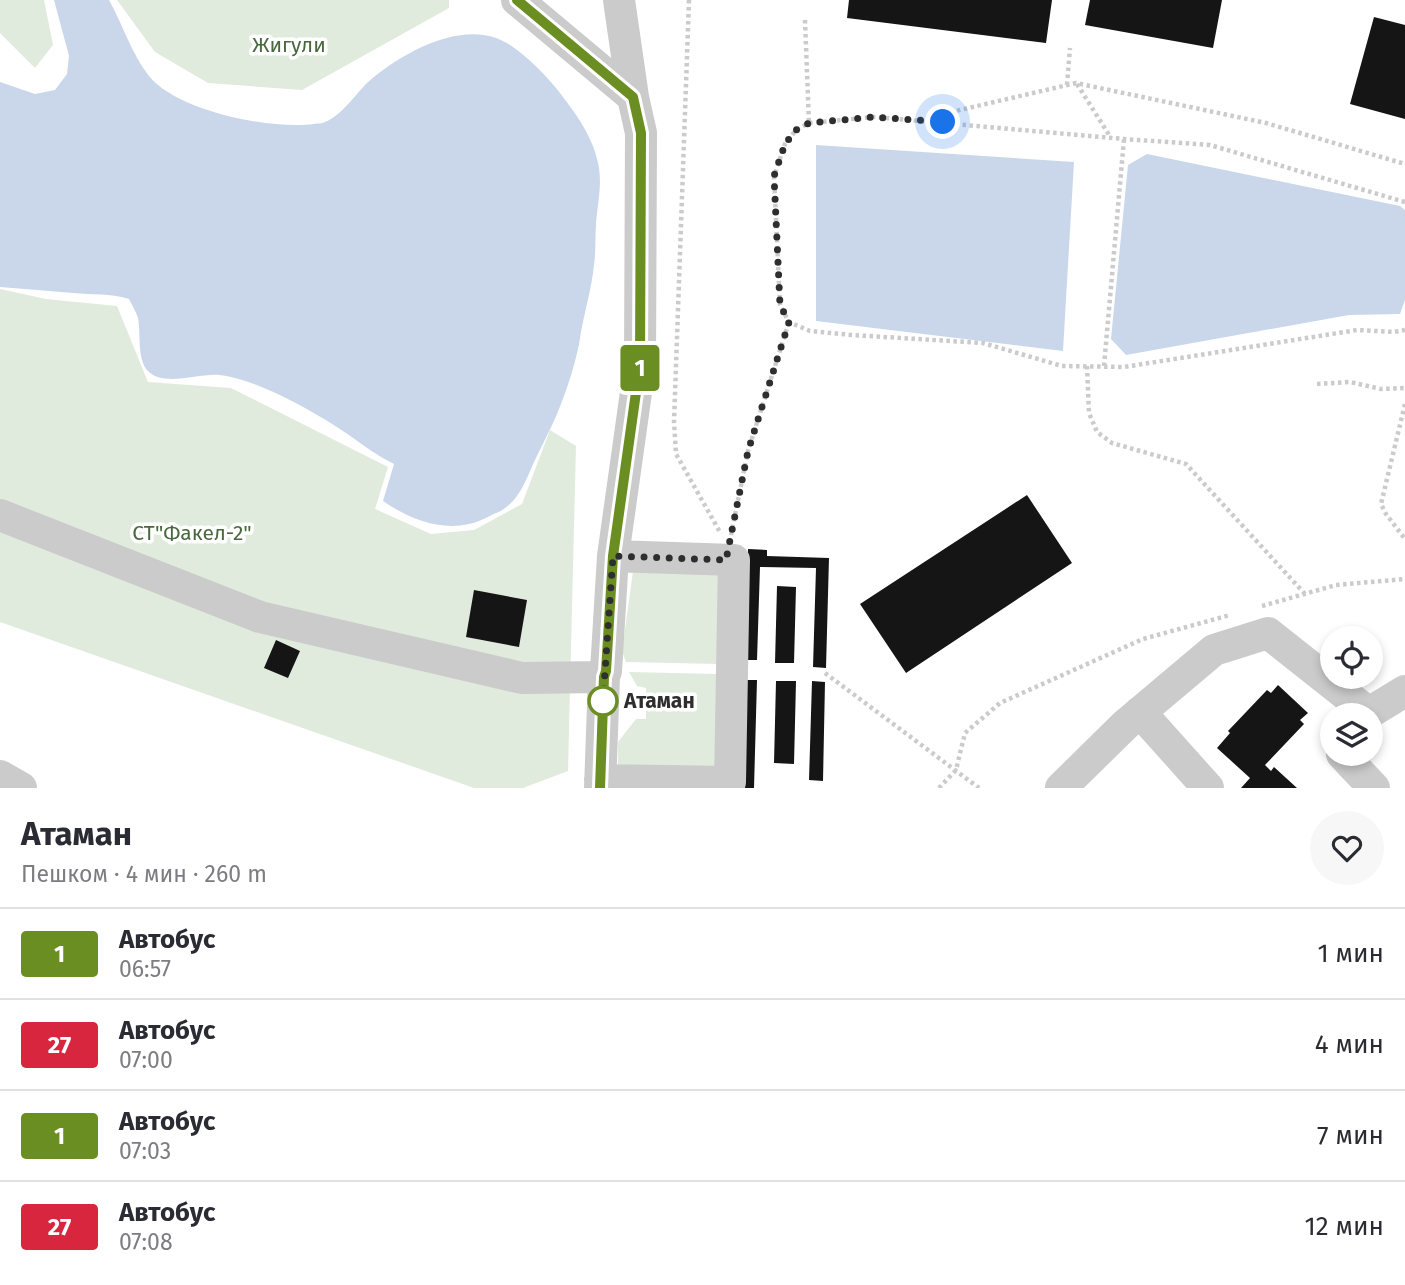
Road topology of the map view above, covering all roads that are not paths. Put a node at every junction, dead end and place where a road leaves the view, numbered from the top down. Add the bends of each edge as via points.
1 (517, 0) edge
2 (619, 0) edge
3 (633, 97) junction
4 (0, 514) edge
5 (613, 556) junction
6 (604, 677) junction
7 (1405, 691) edge
8 (1353, 703) edge
9 (1383, 705) edge
10 (1140, 712) junction
11 (1353, 766) edge
12 (0, 776) edge
13 (600, 784) edge
14 (21, 788) edge
15 (1061, 788) edge
16 (1209, 788) edge
17 (1374, 788) edge

1 - 3 street
2 - 3 street
3 - 5 street via 641,133 640,364
4 - 6 street via 260,617 522,678
5 - 6 street
5 - 13 street via 727,553 734,560 730,782
6 - 13 street
7 - 9 street
8 - 10 street via 1268,633 1214,650
10 - 15 street
10 - 16 street
11 - 17 street
12 - 14 street

